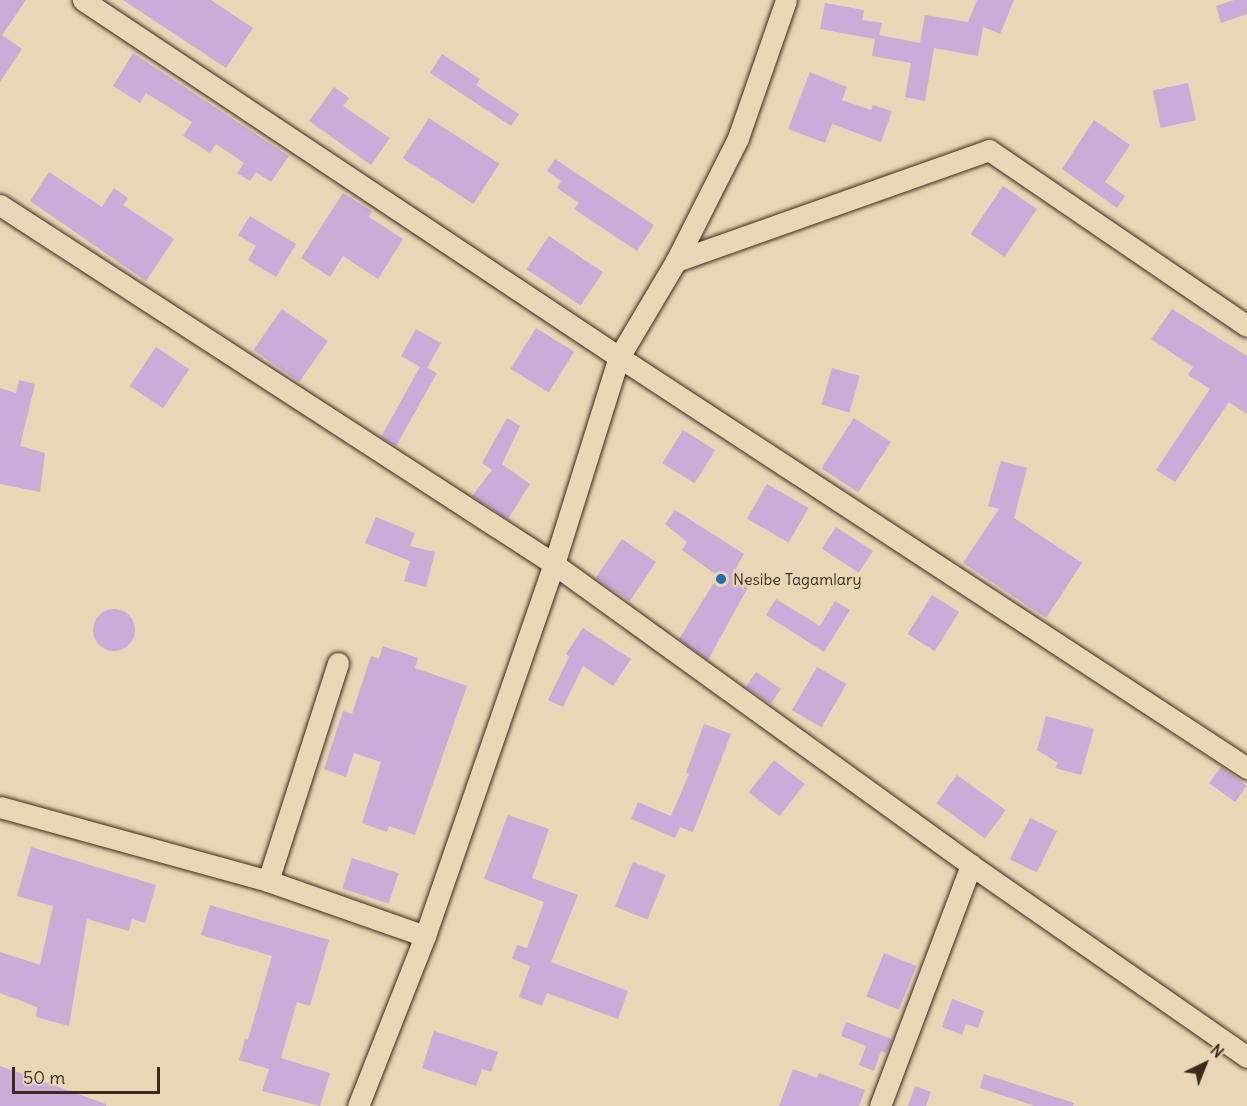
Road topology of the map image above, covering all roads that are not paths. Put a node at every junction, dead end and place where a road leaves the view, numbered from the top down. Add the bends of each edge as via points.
1 (83, 0) edge
2 (786, 0) edge
3 (0, 205) edge
4 (676, 261) junction
5 (1247, 326) edge
6 (619, 357) junction
7 (554, 564) junction
8 (338, 663) dead end
9 (1247, 768) edge
10 (0, 807) edge
11 (971, 865) junction
12 (268, 881) junction
13 (425, 936) junction
14 (1247, 1057) edge
15 (358, 1106) edge
16 (880, 1106) edge

1 - 6 street
2 - 4 street via 738,138
3 - 7 street
4 - 5 street via 989,150
4 - 6 street
6 - 7 street
6 - 9 street
7 - 11 street
7 - 13 street
8 - 12 street
10 - 12 street
11 - 14 street
11 - 16 street
12 - 13 street
13 - 15 street

